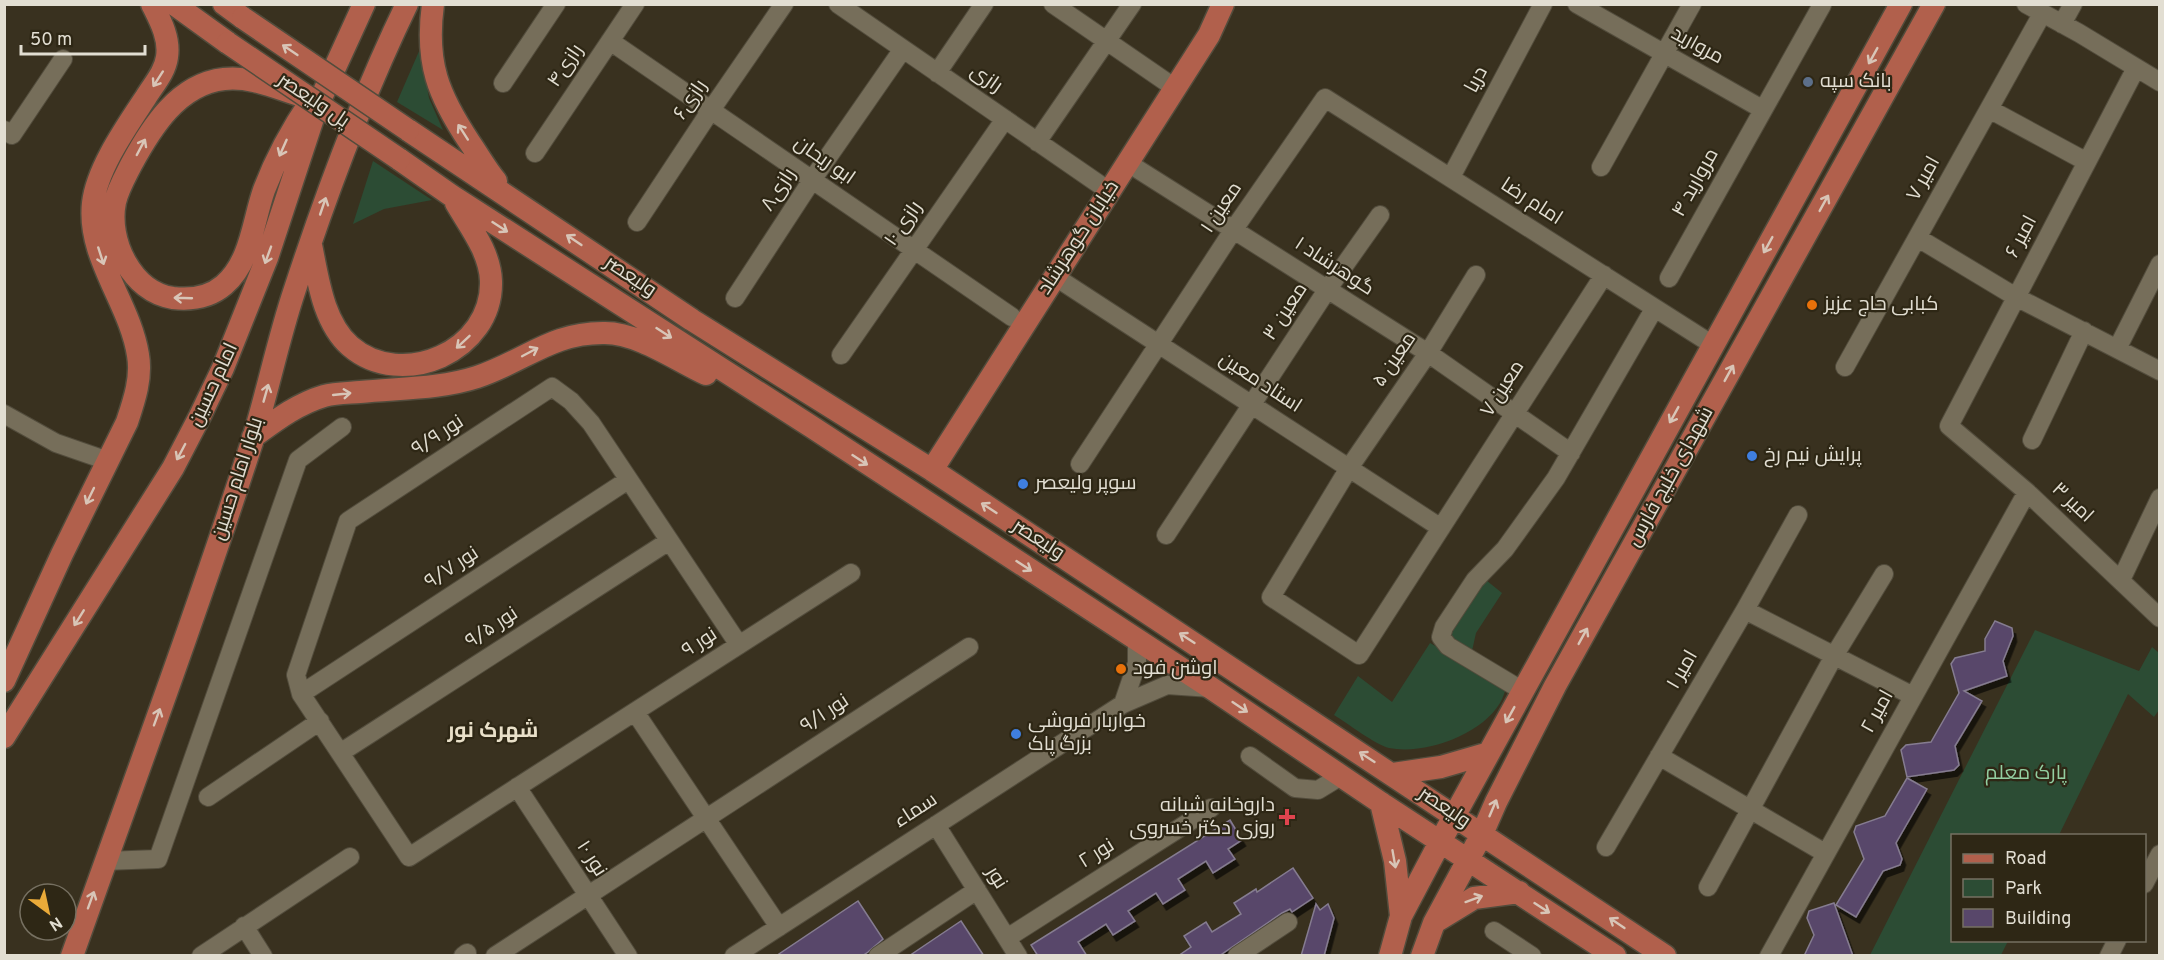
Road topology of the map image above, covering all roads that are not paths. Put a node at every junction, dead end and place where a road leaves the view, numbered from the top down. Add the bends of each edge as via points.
1 (152, 4) edge
2 (174, 4) edge
3 (224, 4) edge
4 (364, 4) edge
5 (407, 4) edge
6 (433, 4) edge
7 (556, 4) edge
8 (635, 4) edge
9 (784, 4) edge
10 (838, 4) edge
11 (984, 4) edge
12 (1053, 4) edge
13 (1132, 4) edge
14 (1223, 4) edge
15 (1543, 4) edge
16 (1577, 4) edge
17 (1692, 4) edge
18 (1901, 4) edge
19 (1934, 4) edge
20 (2026, 4) edge
21 (2073, 4) edge
22 (1822, 5) edge
23 (2042, 14) junction
24 (2062, 24) junction
25 (610, 41) junction
26 (1107, 41) junction
27 (903, 50) junction
28 (1665, 53) junction
29 (63, 59) dead end
30 (336, 63) junction
31 (2136, 68) junction
32 (937, 73) junction
33 (2160, 82) edge
34 (503, 83) dead end
35 (1175, 88) junction
36 (308, 98) junction
37 (1325, 98) joint
38 (1762, 109) junction
39 (1989, 109) junction
40 (711, 110) junction
41 (1005, 119) junction
42 (4, 130) edge
43 (408, 130) joint
44 (1037, 142) junction
45 (535, 153) dead end
46 (399, 159) joint
47 (1128, 162) junction
48 (2087, 162) junction
49 (1601, 166) dead end
50 (1451, 177) junction
51 (812, 180) junction
52 (1109, 191) junction
53 (452, 196) junction
54 (509, 196) junction
55 (1380, 215) dead end
56 (637, 222) dead end
57 (1234, 229) junction
58 (1918, 237) junction
59 (310, 243) junction
60 (914, 250) junction
61 (2160, 264) edge
62 (1476, 275) dead end
63 (1604, 275) junction
64 (1054, 276) junction
65 (1669, 278) dead end
66 (1327, 290) junction
67 (2016, 297) junction
68 (735, 298) dead end
69 (1654, 309) junction
70 (1012, 317) dead end
71 (2084, 331) junction
72 (1159, 344) junction
73 (1713, 345) junction
74 (2117, 349) junction
75 (1428, 353) junction
76 (841, 355) dead end
77 (1845, 367) dead end
78 (2160, 370) edge
79 (552, 387) joint
80 (1252, 405) junction
81 (4, 414) edge
82 (1513, 414) junction
83 (1949, 426) joint
84 (342, 427) dead end
85 (812, 427) junction
86 (253, 437) junction
87 (2032, 440) dead end
88 (1571, 453) junction
89 (108, 461) junction
90 (1080, 464) dead end
91 (1349, 468) junction
92 (932, 470) junction
93 (628, 480) junction
94 (2027, 492) junction
95 (2160, 498) edge
96 (1798, 515) dead end
97 (1441, 528) junction
98 (1166, 535) dead end
99 (669, 542) junction
100 (851, 573) dead end
101 (1884, 574) dead end
102 (2121, 580) junction
103 (1745, 610) junction
104 (2160, 618) edge
105 (1137, 640) junction
106 (739, 645) junction
107 (969, 647) dead end
108 (1359, 655) joint
109 (1834, 656) junction
110 (4, 681) edge
111 (1211, 688) junction
112 (1523, 691) junction
113 (302, 694) junction
114 (1913, 696) junction
115 (1123, 704) junction
116 (635, 712) junction
117 (320, 721) junction
118 (4, 737) edge
119 (340, 753) junction
120 (1489, 753) junction
121 (1250, 756) dead end
122 (1659, 756) junction
123 (1393, 774) junction
124 (1341, 776) junction
125 (517, 787) junction
126 (208, 797) dead end
127 (1381, 803) junction
128 (1210, 808) dead end
129 (1751, 810) junction
130 (1455, 814) junction
131 (706, 819) junction
132 (936, 825) junction
133 (1482, 834) junction
134 (1440, 842) junction
135 (1606, 847) dead end
136 (1826, 853) junction
137 (2160, 854) edge
138 (350, 857) dead end
139 (105, 861) junction
140 (1468, 861) junction
141 (2146, 882) edge
142 (1708, 887) dead end
143 (977, 890) junction
144 (1519, 892) junction
145 (588, 895) junction
146 (1401, 916) junction
147 (1288, 922) dead end
148 (1434, 923) junction
149 (244, 926) junction
150 (779, 927) junction
151 (1494, 931) dead end
152 (1007, 938) junction
153 (2116, 942) edge
154 (72, 956) edge
155 (201, 956) edge
156 (263, 956) edge
157 (495, 956) edge
158 (628, 956) edge
159 (734, 956) edge
160 (878, 956) edge
161 (1018, 956) edge
162 (1237, 956) edge
163 (1390, 956) edge
164 (1422, 956) edge
165 (1532, 956) edge
166 (1615, 956) edge
167 (1665, 956) edge
168 (1769, 956) edge
169 (2109, 956) edge

1 -> 89 main road via 168,45 164,69 110,156 93,204 96,238 139,356 134,401
2 - 36 main road, پل ولیعصر, bridge
43 -> 3 main road, پل ولیعصر, bridge
4 - 30 main road, امام حسین
59 -> 5 main road, بلوار امام حسین via 345,146
54 -> 6 main road via 486,169 439,90 429,39
7 - 34 street
8 - 25 street, رازی۴
9 - 40 street, رازی۶
10 - 27 street, رازی
11 - 32 street
12 - 26 street
13 - 26 street
14 - 35 main road, خیابان گوهرشاد via 1209,35
15 - 50 street, دریا
16 - 28 street, مروارید
17 - 28 street
18 -> 73 main road, شهدای خلیج فارس
133 -> 19 main road, شهدای خلیج فارس via 1555,686
20 - 23 street
21 - 24 street
22 - 38 street, مروارید ۴
23 - 24 street
23 - 39 street, امیر ۷
24 - 31 street
25 - 40 street, ابو ریحان
25 - 45 street, رازی۴
26 - 35 street
26 - 44 street
27 - 32 street, رازی
27 - 51 street, رازی۸
28 - 38 street, مروارید
28 - 49 street
29 - 42 street via 12,135
30 -> 36 main road via 285,142 242,261 225,285 203,296 178,298 164,296 142,284 131,272 118,242 115,204 155,122 191,90 223,79 242,78
30 -> 118 main road, امام حسین via 316,109 267,258 200,416 173,468
31 - 33 street
31 - 48 street, امیر ۶
32 - 41 street, رازی
35 - 47 main road, خیابان گوهرشاد
36 - 46 main road, پل ولیعصر, bridge
37 - 50 street, امام رضا
37 - 57 street, معین ۱
38 - 65 street, مروارید ۴
39 - 48 street
39 - 58 street, امیر ۷
40 - 51 street, ابو ریحان
40 - 56 street, رازی۶
41 - 44 street, رازی
41 - 60 street, رازی ۱۰
43 - 54 main road, ولیعصر
44 - 52 street, رازی
46 - 53 main road, ولیعصر
47 - 52 main road, خیابان گوهرشاد
47 - 57 street, گوهرشاد ۱
48 - 67 street, امیر ۶
50 - 63 street, امام رضا
51 - 60 street, ابو ریحان
51 - 68 street, رازی۸
52 - 64 main road, خیابان گوهرشاد
53 -> 59 main road via 480,243 491,281 489,298 482,321 457,348 425,364 389,364 371,359 351,346 329,315
53 -> 85 main road, ولیعصر
92 -> 54 main road, ولیعصر via 692,320
55 - 66 street, معین ۳
57 - 66 street, گوهرشاد ۱
57 - 72 street, معین ۱
58 - 67 street
58 - 77 street, امیر ۷
86 -> 59 main road, بلوار امام حسین
60 - 70 street, ابو ریحان
60 - 76 street, رازی ۱۰
61 - 74 street
62 - 75 street, معین ۵
63 - 69 street, امام رضا
63 - 82 street, معین ۷
64 - 72 street, استاد معین
64 - 92 main road, خیابان گوهرشاد
66 - 75 street, گوهرشاد ۱
66 - 80 street, معین ۳
67 - 71 street
67 - 83 street, امیر ۶
69 - 73 street, امام رضا
69 - 88 street
71 - 74 street
71 - 87 street
72 - 80 street, استاد معین
72 - 90 street, معین ۱
73 -> 112 main road, شهدای خلیج فارس
74 - 78 street
75 - 82 street, گوهرشاد ۱
75 - 91 street, معین ۵
79 - 93 street, نور ۹ via 591,423
79 - 113 street, نور ۹/۹ via 348,521 296,675
80 - 91 street, استاد معین
80 - 98 street, معین ۳
81 - 89 street via 56,443
82 - 88 street, گوهرشاد ۱
82 - 97 street, معین ۷
83 - 94 street, امیر ۳
84 - 139 street via 298,460 158,859
86 -> 85 main road via 287,412 327,395 454,383 558,340 591,333 628,336
85 -> 105 main road, ولیعصر
139 -> 86 main road, بلوار امام حسین
88 - 112 street via 1505,549 1475,580 1441,637 1448,646
89 -> 110 main road
91 - 97 street, استاد معین
91 - 108 street, معین ۵ via 1271,597
123 -> 92 main road, ولیعصر
93 - 99 street, نور ۹
93 - 113 street, نور ۹/۷
94 - 102 street, امیر ۳
94 - 114 street, امیر ۲
95 - 102 street
96 - 103 street, امیر ۱
97 - 108 street, معین ۷
99 - 106 street, نور ۹
99 - 119 street, نور ۹/۵
100 - 106 street
101 - 109 street
102 - 104 street, امیر ۳
103 - 109 street
103 - 122 street, امیر ۱
105 - 111 main road, ولیعصر
105 - 115 street via 1137,663
106 - 116 street, نور ۹
107 - 131 street, نور ۹/۱
109 - 114 street
109 - 129 street
111 - 115 street, سماء via 1167,685
111 -> 124 main road, ولیعصر
112 -> 120 main road, شهدای خلیج فارس
113 - 117 street
114 - 136 street, امیر ۲
115 - 132 street, سماء
116 - 125 street, نور ۹
116 - 131 street
117 - 119 street
117 - 126 street
119 - 125 street, نور ۹ via 409,857
120 - 123 main road via 1441,768
120 - 130 main road, شهدای خلیج فارس
121 - 124 street via 1295,788 1318,790
122 - 129 street
122 - 135 street, امیر ۱
123 - 130 main road, ولیعصر
124 - 127 main road, ولیعصر
125 - 145 street, نور ۱۰
127 - 134 main road, ولیعصر
127 -> 146 main road via 1395,861
128 - 152 street, نور ۲
129 - 136 street
129 - 142 street
130 - 133 main road, ولیعصر
130 - 134 main road, شهدای خلیج فارس
131 - 145 street, نور ۹/۱
131 - 150 street
132 - 143 street, نور
132 - 150 street, سماء
133 - 140 main road, شهدای خلیج فارس
167 -> 133 main road, ولیعصر
134 - 140 main road, ولیعصر
134 - 146 main road, شهدای خلیج فارس
136 - 168 street, امیر ۲
137 - 141 street
138 - 149 street
154 -> 139 main road, بلوار امام حسین
140 - 144 main road, ولیعصر
140 - 148 main road, شهدای خلیج فارس
143 - 152 street, نور
143 - 160 street
148 -> 144 main road via 1474,898
144 -> 166 main road, ولیعصر
145 - 157 street, نور ۹/۱
145 - 158 street, نور ۱۰
146 - 163 main road, شهدای خلیج فارس
147 - 162 street
148 - 164 main road, شهدای خلیج فارس
149 - 155 street
149 - 156 street
150 - 159 street, سماء
151 - 165 street
152 - 161 street, نور
153 - 169 street

